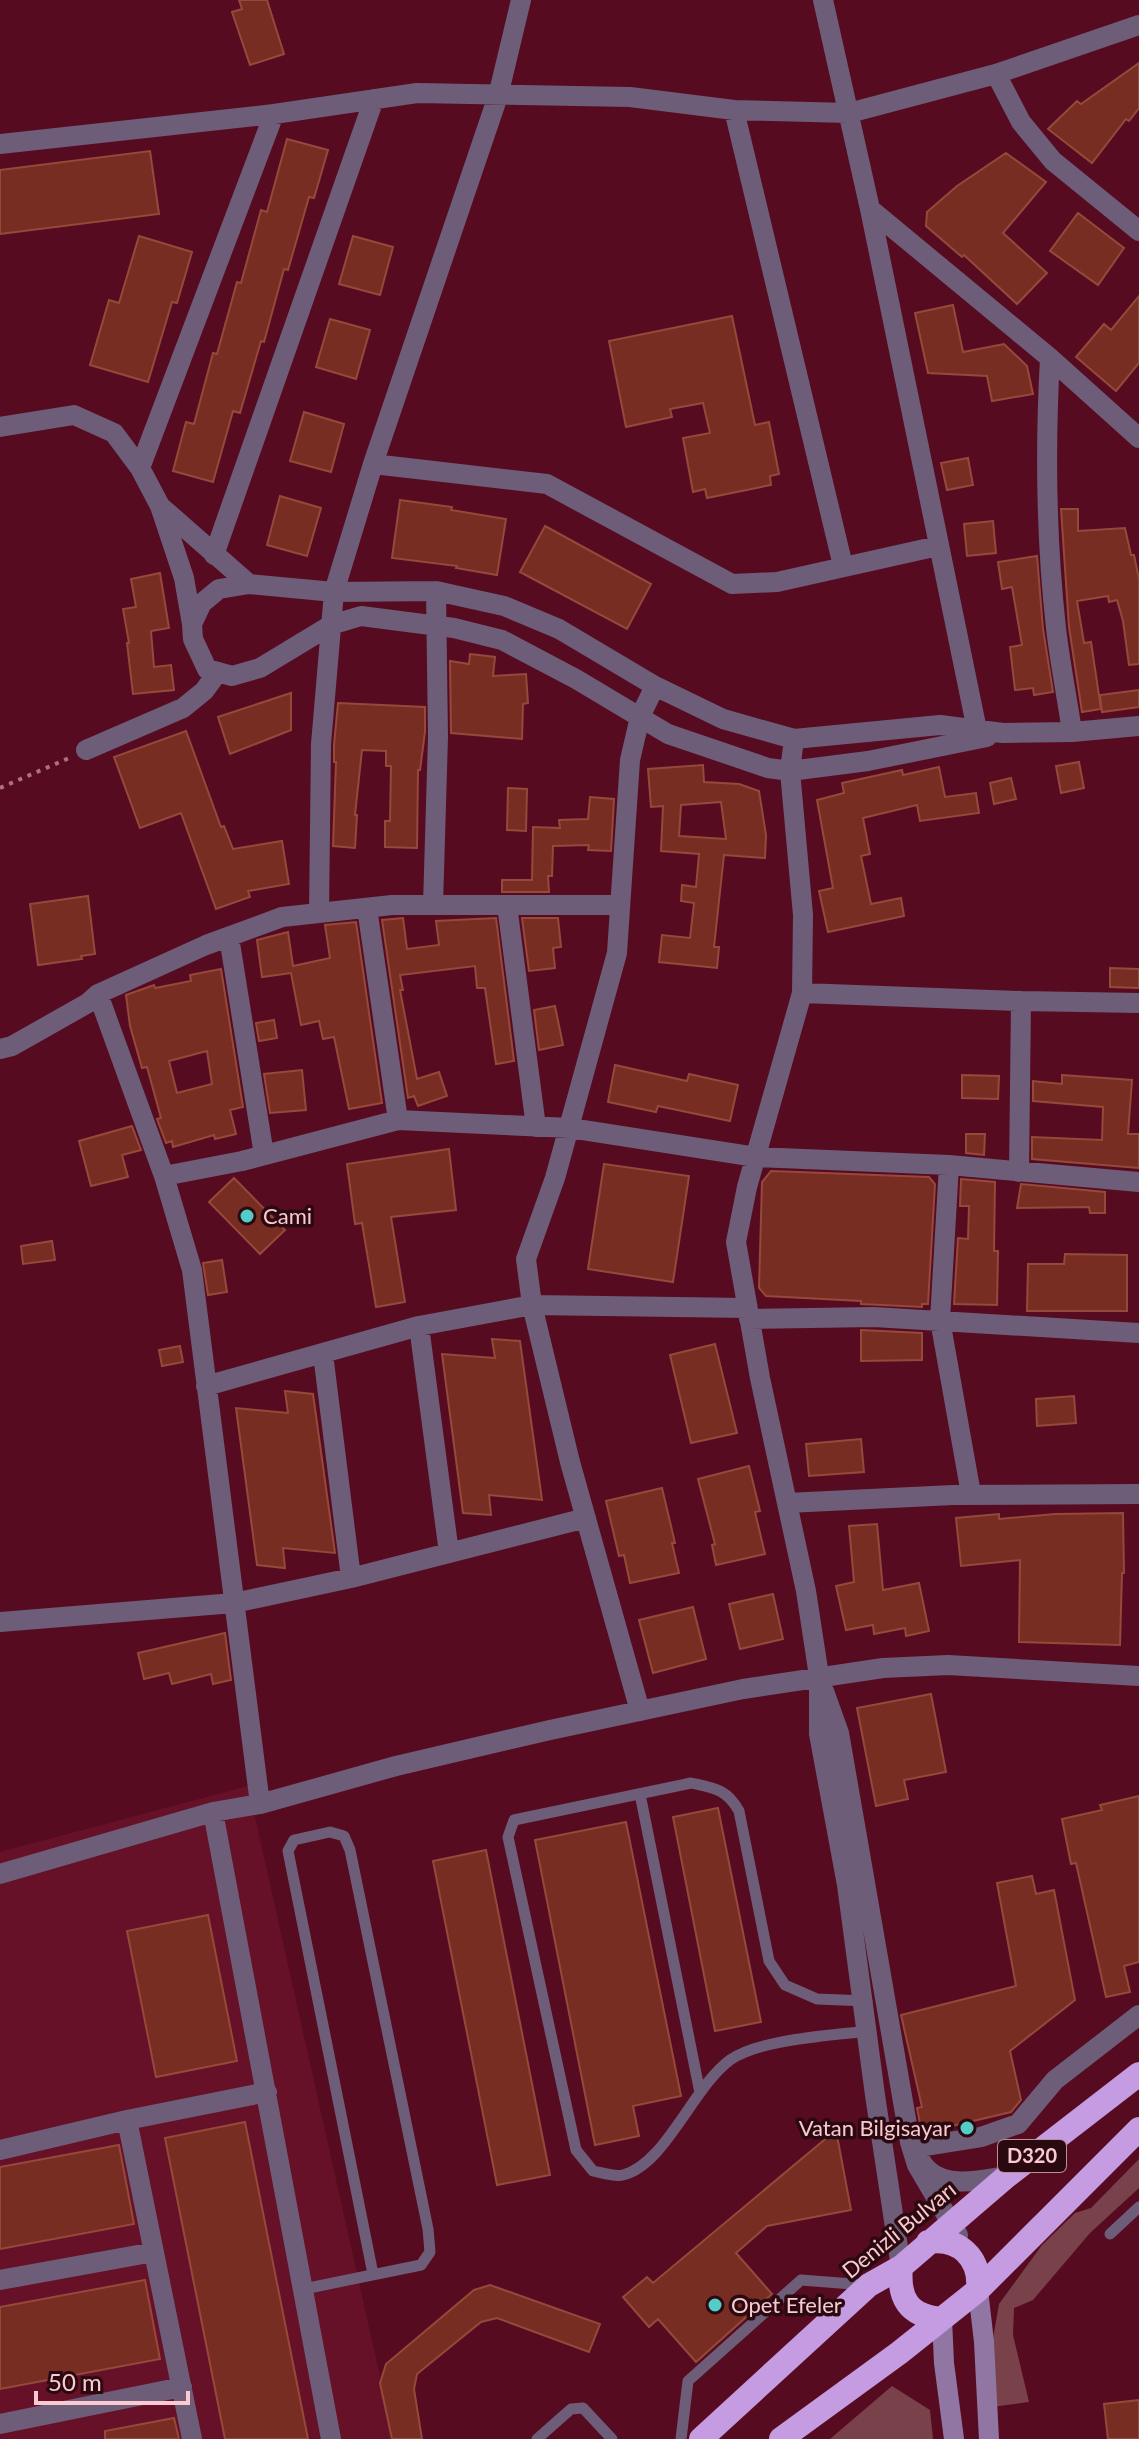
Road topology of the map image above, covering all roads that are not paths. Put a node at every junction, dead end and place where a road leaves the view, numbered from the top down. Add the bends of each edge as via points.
1 (521, 0) edge
2 (823, 0) edge
3 (1139, 25) edge
4 (996, 74) junction
5 (498, 96) junction
6 (374, 99) junction
7 (734, 110) junction
8 (849, 113) junction
9 (274, 114) junction
10 (0, 144) edge
11 (870, 209) junction
12 (1139, 231) edge
13 (1050, 358) junction
14 (0, 427) edge
15 (1136, 430) edge
16 (373, 464) junction
17 (140, 468) junction
18 (160, 506) junction
19 (938, 546) junction
20 (214, 555) junction
21 (843, 566) junction
22 (249, 584) junction
23 (436, 591) junction
24 (334, 592) junction
25 (192, 624) junction
26 (331, 625) junction
27 (436, 627) junction
28 (218, 672) junction
29 (655, 686) junction
30 (640, 717) junction
31 (1139, 726) edge
32 (977, 730) junction
33 (1072, 732) junction
34 (1003, 733) junction
35 (794, 739) junction
36 (86, 750) road end
37 (790, 771) junction
38 (433, 905) junction
39 (507, 905) junction
40 (619, 905) junction
41 (367, 908) junction
42 (319, 913) junction
43 (229, 937) junction
44 (802, 993) junction
45 (98, 994) junction
46 (1021, 1001) junction
47 (1139, 1003) edge
48 (0, 1049) edge
49 (398, 1120) junction
50 (536, 1127) junction
51 (570, 1128) junction
52 (264, 1155) junction
53 (756, 1157) junction
54 (949, 1165) junction
55 (1019, 1172) junction
56 (164, 1176) junction
57 (1139, 1182) edge
58 (532, 1305) junction
59 (748, 1314) junction
60 (940, 1320) junction
61 (419, 1326) junction
62 (1139, 1333) edge
63 (323, 1354) junction
64 (206, 1386) junction
65 (971, 1494) junction
66 (1139, 1494) edge
67 (787, 1503) junction
68 (586, 1518) junction
69 (449, 1553) junction
70 (351, 1578) junction
71 (234, 1603) junction
72 (0, 1622) edge
73 (819, 1676) junction
74 (1139, 1676) edge
75 (640, 1711) junction
76 (640, 1794) junction
77 (260, 1804) junction
78 (213, 1812) junction
79 (0, 1874) edge
80 (884, 1996) junction
81 (863, 2002) junction
82 (1139, 2015) edge
83 (867, 2031) junction
84 (1139, 2074) edge
85 (267, 2092) junction
86 (700, 2093) junction
87 (127, 2120) junction
88 (1139, 2129) edge
89 (912, 2148) junction
90 (0, 2150) edge
91 (1007, 2176) junction
92 (1139, 2207) edge
93 (951, 2222) junction
94 (1110, 2234) dead end
95 (928, 2242) junction
96 (154, 2252) junction
97 (972, 2257) junction
98 (901, 2267) junction
99 (373, 2274) junction
100 (0, 2280) edge
101 (869, 2285) junction
102 (304, 2289) junction
103 (978, 2290) junction
104 (942, 2319) junction
105 (182, 2387) junction
106 (0, 2424) edge
107 (192, 2439) edge
108 (331, 2439) edge
109 (537, 2439) edge
110 (612, 2439) edge
111 (681, 2439) edge
112 (701, 2439) edge
113 (781, 2439) edge
114 (954, 2439) edge
115 (989, 2439) edge

1 - 5 street
2 - 8 street
3 - 4 street
4 - 8 street
4 - 12 street via 1021,122 1053,161
5 - 6 street via 417,93
5 - 7 street via 630,97
5 - 16 street
6 - 9 street
6 - 20 street
7 - 8 street
7 - 21 street
8 - 11 street
9 - 10 street
9 - 17 street
11 - 13 street
11 - 19 street
13 - 15 street
13 - 33 street via 1048,524 1056,629
14 - 17 street via 74,415 114,433
16 - 21 street via 547,484 732,584 777,582
16 - 24 street
17 - 18 street
18 - 20 street
18 - 25 street via 184,578
19 - 21 street
19 - 32 street
20 - 22 street
22 - 24 street
22 - 25 street via 219,589 202,603
23 - 24 street
23 - 27 street
23 - 29 street via 504,606 559,629
24 - 26 street
25 - 28 street via 207,669
26 - 27 street via 361,616
26 - 28 street via 260,668 232,676
26 - 42 street via 321,744
27 - 30 street via 502,640
27 - 38 street
28 - 36 street via 183,708
29 - 30 street
29 - 35 street via 723,719
30 - 37 street via 668,734
30 - 40 street via 630,760
31 - 33 street
32 - 34 street
32 - 35 street via 940,725
33 - 34 street
34 - 37 street
35 - 37 street
37 - 44 street via 803,915
38 - 39 street
38 - 41 street
39 - 40 street
39 - 50 street
40 - 51 street via 617,953
41 - 42 street
41 - 49 street
42 - 43 street via 282,917
43 - 45 street
43 - 52 street
44 - 46 street
44 - 53 street
45 - 48 street
45 - 56 street
46 - 47 street
46 - 55 street
49 - 50 street
49 - 52 street
50 - 51 street
51 - 53 street
51 - 58 street via 526,1259
52 - 56 street
53 - 54 street
53 - 59 street via 736,1242
54 - 55 street
54 - 60 street
55 - 57 street
56 - 64 street via 192,1270
58 - 59 street
58 - 61 street
58 - 68 street
59 - 60 street
59 - 67 street
60 - 62 street
60 - 65 street
61 - 63 street
61 - 69 street
63 - 64 street
63 - 70 street
64 - 71 street
65 - 66 street
65 - 67 street
67 - 73 street
68 - 69 street
68 - 75 street
69 - 70 street
70 - 71 street
71 - 72 street
71 - 77 street
73 - 74 street via 948,1665
73 - 75 street
73 - 80 street via 839,1733
73 - 81 street via 819,1734
75 - 77 street via 396,1766
76 - 81 lane via 691,1783 718,1789 732,1799 739,1811 769,1961 785,1985 817,1999
76 - 86 lane
76 - 86 lane via 514,1820 508,1837 576,2150 593,2171 621,2176 647,2164
77 - 78 street
78 - 79 street
78 - 85 street
80 - 81 lane
80 - 89 street
81 - 83 street
82 - 89 street via 1055,2080 1018,2124 981,2137
83 - 86 lane via 765,2045 730,2060
83 - 98 street
84 - 91 highway, Denizli Bulvarı / D320
85 - 87 street
85 - 102 street
87 - 90 street
87 - 96 street
88 - 103 highway, D320
89 - 91 street via 941,2179
89 - 93 street
91 - 93 highway, Denizli Bulvarı / D320
92 - 94 lane
93 - 95 highway, Denizli Bulvarı / D320
93 - 97 street
95 - 97 highway via 953,2242
95 - 98 highway, Denizli Bulvarı / D320
96 - 100 street
96 - 105 street
97 - 103 highway
98 - 101 highway, Denizli Bulvarı / D320
98 - 104 highway via 899,2283 909,2305 929,2318
99 - 99 lane via 421,2265 430,2252 428,2229 350,1850 344,1836 330,1832 294,1840 288,1851
99 - 102 lane
101 - 111 lane via 801,2280 688,2381
101 - 112 highway, Denizli Bulvarı / D320
102 - 108 street
103 - 104 highway, D320
103 - 115 street
104 - 113 highway, D320
104 - 114 street
105 - 106 street
105 - 107 street
109 - 110 lane via 571,2409 583,2408

